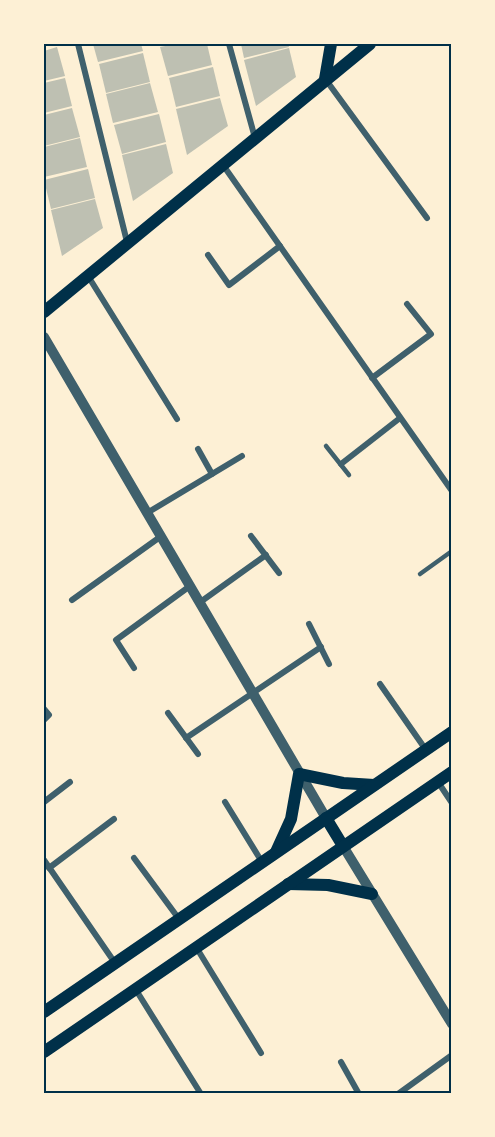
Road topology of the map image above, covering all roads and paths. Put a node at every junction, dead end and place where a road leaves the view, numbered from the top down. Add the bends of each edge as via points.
1 (78, 44) edge
2 (229, 44) edge
3 (330, 44) edge
4 (370, 44) edge
5 (325, 79) junction
6 (255, 138) junction
7 (223, 165) junction
8 (427, 218) dead end
9 (127, 242) junction
10 (280, 246) junction
11 (208, 255) dead end
12 (88, 276) junction
13 (406, 304) dead end
14 (44, 312) edge
15 (44, 337) edge
16 (372, 378) junction
17 (177, 418) dead end
18 (400, 418) junction
19 (326, 446) dead end
20 (198, 449) dead end
21 (242, 456) dead end
22 (340, 464) junction
23 (212, 474) junction
24 (349, 475) dead end
25 (452, 491) edge
26 (147, 513) junction
27 (251, 536) dead end
28 (160, 537) junction
29 (452, 551) edge
30 (266, 555) junction
31 (279, 573) dead end
32 (420, 574) dead end
33 (190, 586) junction
34 (72, 600) dead end
35 (199, 603) junction
36 (309, 624) dead end
37 (321, 647) junction
38 (329, 664) dead end
39 (134, 668) dead end
40 (380, 684) dead end
41 (252, 692) junction
42 (44, 709) edge
43 (168, 713) dead end
44 (44, 720) edge
45 (452, 732) edge
46 (186, 738) junction
47 (426, 750) junction
48 (198, 754) dead end
49 (452, 772) edge
50 (299, 774) junction
51 (438, 781) junction
52 (70, 782) dead end
53 (374, 785) junction
54 (44, 802) edge
55 (225, 802) dead end
56 (452, 803) edge
57 (326, 818) junction
58 (114, 819) dead end
59 (343, 846) junction
60 (276, 853) junction
61 (134, 858) dead end
62 (44, 860) edge
63 (262, 862) junction
64 (49, 868) junction
65 (288, 884) junction
66 (372, 894) junction
67 (179, 919) junction
68 (195, 947) junction
69 (115, 963) junction
70 (135, 988) junction
71 (44, 1012) edge
72 (452, 1024) edge
73 (44, 1052) edge
74 (261, 1053) dead end
75 (452, 1055) edge
76 (341, 1062) dead end
77 (201, 1094) edge
78 (359, 1094) edge
79 (398, 1094) edge

1 - 9 street
2 - 6 street
3 - 5 main road
4 - 5 main road
5 - 6 main road
5 - 8 street
6 - 7 main road
7 - 9 main road
7 - 10 street
9 - 12 main road
10 - 11 street via 230,285
10 - 16 street
12 - 14 main road
12 - 17 street
13 - 16 street via 431,334
15 - 26 street
16 - 18 street
18 - 22 street
18 - 25 street
19 - 22 lane
20 - 23 street
21 - 23 street
22 - 24 lane
23 - 26 street
26 - 28 street
27 - 30 street
28 - 33 street
28 - 34 street
29 - 32 lane
30 - 31 street
30 - 35 street
33 - 35 street
33 - 39 street via 116,640
35 - 41 street
36 - 37 street
37 - 38 street
37 - 41 street
40 - 47 street
41 - 46 street
41 - 50 street
42 - 44 street via 49,715
43 - 46 street
45 - 47 main road
46 - 48 street
47 - 53 main road
49 - 51 main road
50 - 53 main road
50 - 57 street
50 - 60 main road via 291,819
51 - 56 street
51 - 59 main road
52 - 54 street
53 - 57 main road
55 - 63 street
57 - 59 main road
57 - 60 main road
58 - 64 street
59 - 65 main road
59 - 66 street
60 - 63 main road
61 - 67 street
62 - 64 street
63 - 67 main road
64 - 69 street
65 - 66 main road via 328,885
65 - 68 main road
66 - 72 street
67 - 69 main road
68 - 70 main road
68 - 74 street
69 - 71 main road
70 - 73 main road
70 - 77 street
75 - 79 street
76 - 78 street

